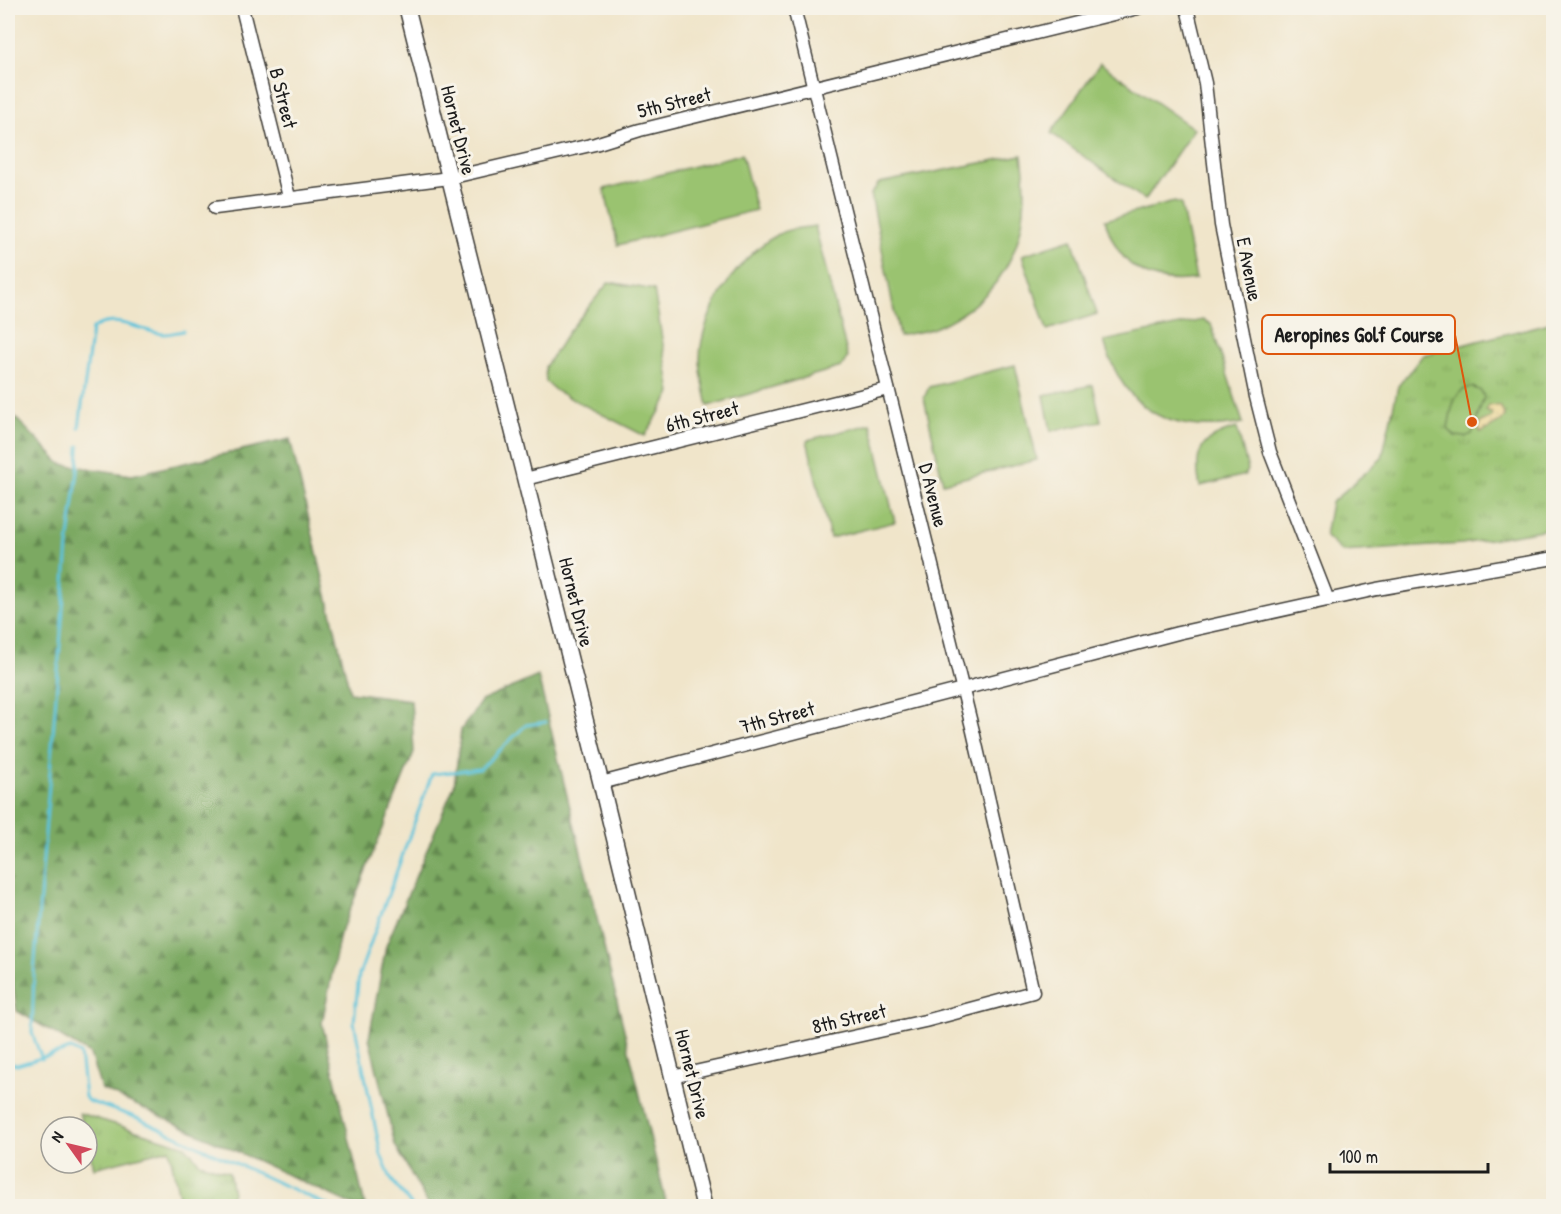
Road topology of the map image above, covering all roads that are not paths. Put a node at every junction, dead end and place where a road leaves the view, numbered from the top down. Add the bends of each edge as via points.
1 (242, 8) edge
2 (407, 8) edge
3 (794, 8) edge
4 (1138, 8) edge
5 (1187, 8) edge
6 (816, 88) junction
7 (449, 178) junction
8 (289, 197) junction
9 (215, 208) dead end
10 (888, 388) junction
11 (525, 479) junction
12 (1554, 558) edge
13 (1328, 600) junction
14 (962, 688) junction
15 (601, 783) junction
16 (1033, 992) joint
17 (672, 1077) junction
18 (704, 1206) edge

1 - 8 street, B Street
2 - 7 main road, Hornet Drive
3 - 6 street, D Avenue
4 - 6 street, 5th Street
5 - 13 street, E Avenue via 1205,83 1221,225 1256,397 1270,452
6 - 7 street, 5th Street
6 - 10 street, D Avenue
7 - 8 street, 5th Street
7 - 11 main road, Hornet Drive
8 - 9 street, 5th Street
10 - 11 street, 6th Street
10 - 14 street, D Avenue
11 - 15 main road, Hornet Drive
12 - 13 street, 7th Street
13 - 14 street, 7th Street
14 - 15 street, 7th Street
14 - 16 street, D Avenue
15 - 17 main road, Hornet Drive
16 - 17 street, 8th Street via 925,1021
17 - 18 main road, Hornet Drive

